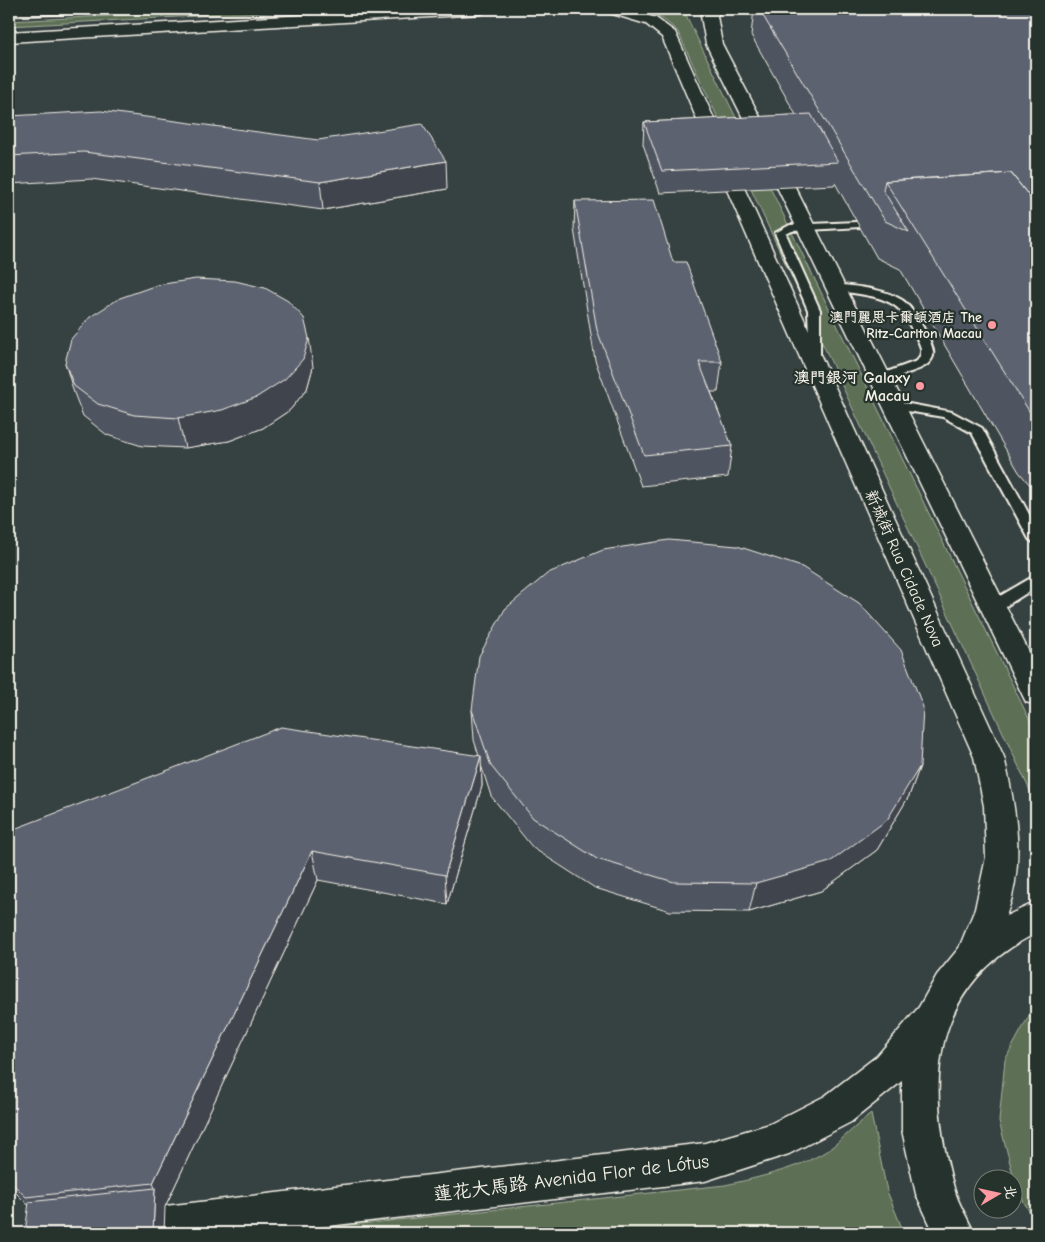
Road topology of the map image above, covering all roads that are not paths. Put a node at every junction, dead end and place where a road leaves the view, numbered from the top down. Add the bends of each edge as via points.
1 (63, 9) edge
2 (481, 9) edge
3 (611, 9) edge
4 (694, 9) edge
5 (714, 9) edge
6 (9, 11) edge
7 (9, 37) edge
8 (714, 44) junction
9 (762, 138) edge
10 (715, 140) edge
11 (786, 187) edge
12 (736, 190) edge
13 (856, 225) dead end
14 (805, 228) junction
15 (835, 286) junction
16 (814, 362) junction
17 (880, 379) junction
18 (893, 405) junction
19 (1036, 539) edge
20 (1036, 580) edge
21 (993, 607) junction
22 (1036, 694) edge
23 (1036, 918) edge
24 (972, 958) junction
25 (932, 1019) junction
26 (165, 1226) dead end
27 (954, 1233) edge

1 - 6 street
2 - 7 street
3 - 10 street via 651,22 669,34
4 - 8 street
5 - 8 street via 709,16
8 - 9 street
11 - 14 street
12 - 16 street, 新城街 Rua Cidade Nova
13 - 14 lane
14 - 15 street
14 - 16 lane via 786,230 780,236 814,310
15 - 17 street
15 - 17 lane via 870,292 898,302 906,309 928,347 927,356 921,364
16 - 24 street, 新城街 Rua Cidade Nova via 989,757 1000,806 1002,857 992,909
17 - 18 street
18 - 19 lane via 951,414 977,430
18 - 21 street
20 - 21 lane
21 - 22 street
23 - 24 street via 1002,934
24 - 25 street via 949,986
25 - 26 street, 蓮花大馬路 Avenida Flor de Lótus via 890,1068 838,1109 776,1141 705,1162
25 - 27 street via 920,1071 921,1130 936,1194

